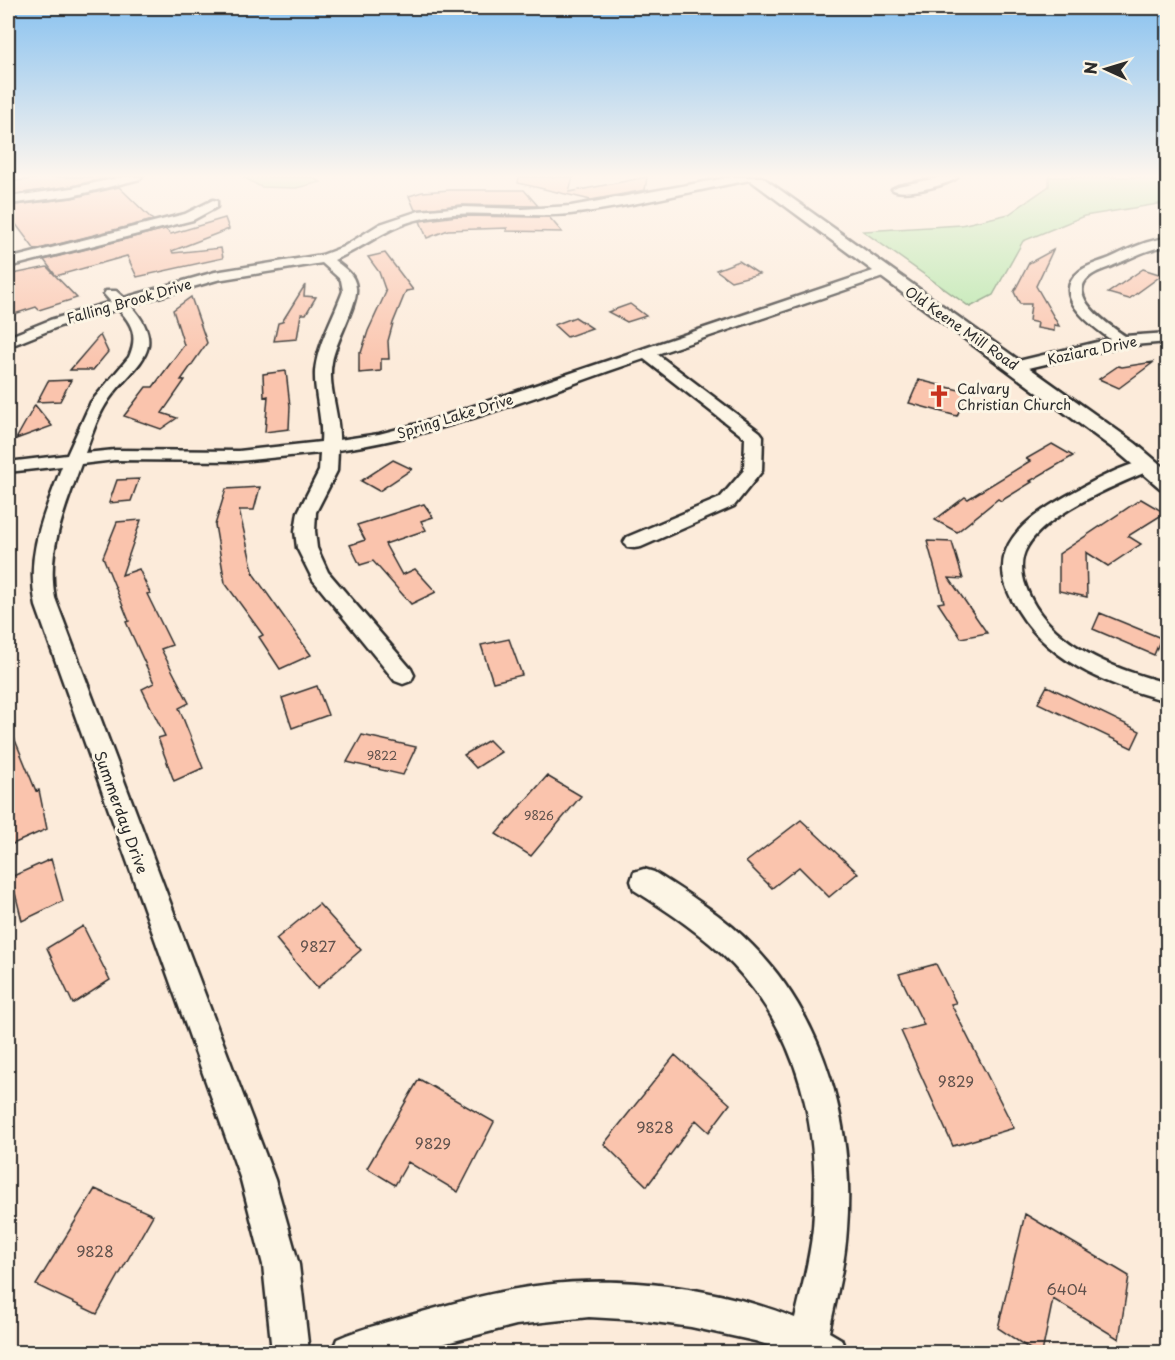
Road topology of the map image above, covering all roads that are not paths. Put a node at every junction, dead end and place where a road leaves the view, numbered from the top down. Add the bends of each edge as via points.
1 (99, 240) edge
2 (362, 240) edge
3 (840, 240) edge
4 (1167, 242) edge
5 (325, 259) junction
6 (8, 263) edge
7 (884, 272) junction
8 (116, 299) junction
9 (1167, 337) edge
10 (1122, 341) junction
11 (8, 342) edge
12 (646, 353) junction
13 (1016, 366) junction
14 (330, 446) junction
15 (76, 459) junction
16 (1147, 465) junction
17 (8, 467) edge
18 (1167, 483) edge
19 (634, 542) dead end
20 (403, 675) dead end
21 (1167, 693) edge
22 (644, 881) dead end
23 (819, 1347) edge
24 (291, 1353) edge
25 (350, 1353) edge

1 - 6 street
2 - 5 street, Falling Brook Drive
3 - 7 main road, Old Keene Mill Road
4 - 10 street via 1084,274 1078,281 1075,291 1082,308
5 - 8 street, Falling Brook Drive via 227,273
5 - 14 street via 348,279 350,291 324,361
7 - 12 street, Spring Lake Drive
7 - 13 main road, Old Keene Mill Road
8 - 11 street, Falling Brook Drive
8 - 15 street, Summerday Drive via 140,328 141,348 133,365 99,401
9 - 10 street, Koziara Drive
10 - 13 street, Koziara Drive
12 - 14 street, Spring Lake Drive via 435,425
12 - 19 street via 754,436 753,471 727,502
13 - 16 main road, Old Keene Mill Road
14 - 15 street, Spring Lake Drive via 240,456 115,455
14 - 20 street via 328,471 308,512 307,548 320,575
15 - 17 street, Spring Lake Drive
15 - 24 street, Summerday Drive via 43,548 41,587 258,1180 281,1265
16 - 18 main road, Old Keene Mill Road
16 - 21 street via 1095,488 1029,531 1014,552 1011,567 1021,601 1040,627 1063,646 1122,680
22 - 23 street via 689,910 750,962 787,1013 810,1062 831,1159 830,1229
23 - 25 street via 759,1322 667,1305 573,1300 522,1306 455,1321

